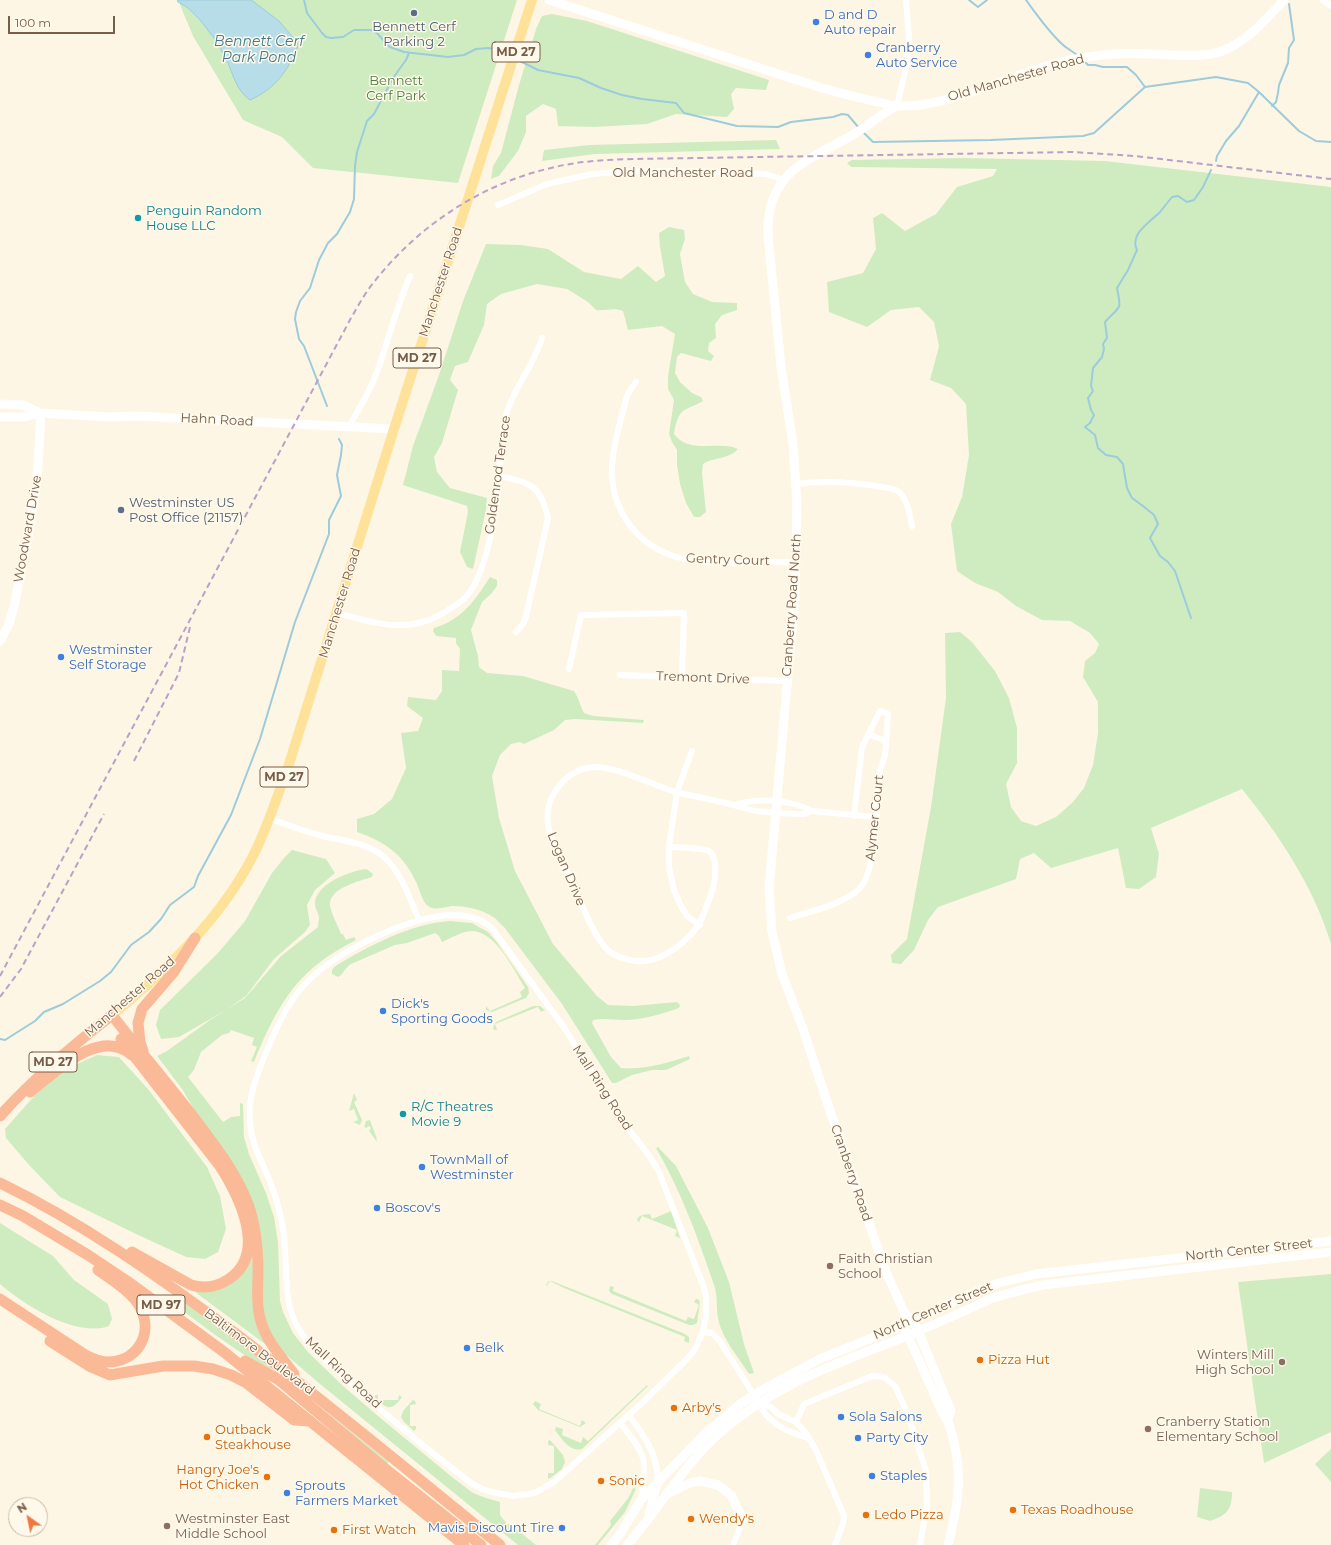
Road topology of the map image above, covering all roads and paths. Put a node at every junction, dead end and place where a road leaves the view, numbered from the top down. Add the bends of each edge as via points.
1 (532, 0) edge
2 (549, 0) edge
3 (906, 0) edge
4 (1284, 0) edge
5 (1323, 0) edge
6 (1331, 6) edge
7 (897, 106) junction
8 (784, 180) junction
9 (498, 205) dead end
10 (410, 276) dead end
11 (542, 338) dead end
12 (636, 382) dead end
13 (0, 404) edge
14 (40, 414) junction
15 (0, 417) edge
16 (349, 426) junction
17 (394, 428) junction
18 (500, 476) junction
19 (796, 484) junction
20 (912, 526) dead end
21 (796, 562) junction
22 (337, 613) junction
23 (516, 632) dead end
24 (0, 641) edge
25 (569, 670) dead end
26 (620, 675) dead end
27 (682, 676) junction
28 (787, 681) junction
29 (868, 734) junction
30 (886, 741) junction
31 (692, 751) dead end
32 (677, 792) junction
33 (776, 802) junction
34 (735, 805) junction
35 (812, 811) junction
36 (776, 813) junction
37 (854, 816) junction
38 (876, 817) junction
39 (269, 818) junction
40 (669, 847) junction
41 (790, 918) dead end
42 (419, 920) junction
43 (700, 925) junction
44 (195, 938) junction
45 (109, 1017) junction
46 (803, 1029) joint
47 (143, 1060) junction
48 (0, 1115) edge
49 (0, 1183) edge
50 (0, 1205) edge
51 (22, 1216) junction
52 (79, 1226) junction
53 (1331, 1241) edge
54 (1331, 1252) edge
55 (0, 1299) edge
56 (0, 1307) edge
57 (905, 1314) junction
58 (913, 1321) junction
59 (904, 1325) junction
60 (918, 1331) junction
61 (703, 1332) junction
62 (908, 1335) junction
63 (213, 1343) junction
64 (300, 1383) junction
65 (756, 1399) junction
66 (629, 1415) junction
67 (948, 1419) junction
68 (310, 1421) junction
69 (796, 1422) junction
70 (620, 1423) junction
71 (808, 1438) junction
72 (658, 1482) junction
73 (666, 1495) junction
74 (641, 1500) junction
75 (743, 1520) joint
76 (647, 1522) junction
77 (464, 1545) edge
78 (481, 1545) edge
79 (500, 1545) edge
80 (611, 1545) edge
81 (627, 1545) edge
82 (733, 1545) edge
83 (835, 1545) edge
84 (920, 1545) edge
85 (948, 1545) edge

1 - 17 main road, Manchester Road / MD 27
2 - 7 street, Old Manchester Road via 822,88
3 - 7 street via 908,59
4 - 7 street, Old Manchester Road via 1255,29 1221,52 1191,55 1095,56 1065,61 957,97
5 - 6 street
7 - 8 street, Old Manchester Road via 856,133 802,163
8 - 9 street, Old Manchester Road via 765,174 699,171 592,174 547,184
8 - 19 street, Cranberry Road North via 767,219 781,367 793,444
10 - 16 street via 378,370
11 - 18 street, Goldenrod Terrace via 535,359 518,386 506,413
12 - 21 street, Gentry Court via 626,399 614,449 612,475 619,508 633,529 653,547 680,558 724,562
13 - 14 street, Hahn Road via 23,405
14 - 15 street, Hahn Road
14 - 16 street, Hahn Road
14 - 24 street, Woodward Drive via 37,481 30,527 15,602 9,624
16 - 17 street, Hahn Road
17 - 22 main road, Manchester Road / MD 27
18 - 22 street, Goldenrod Terrace via 485,557 471,590 457,605 425,622 412,625 378,624
18 - 23 street via 519,480 533,487 545,505 548,518 526,616
19 - 20 street via 840,482 895,489 905,500
19 - 21 street, Cranberry Road North
21 - 28 street, Cranberry Road North
22 - 39 main road, Manchester Road / MD 27
25 - 27 street via 581,615 684,613
26 - 27 street, Tremont Drive
27 - 28 street, Tremont Drive
28 - 33 street, Cranberry Road North
29 - 30 street
29 - 30 street, Alymer Court via 880,711 888,714
29 - 37 street, Alymer Court via 862,747
30 - 38 street, Alymer Court
31 - 32 street
32 - 34 street, Logan Drive
32 - 40 street
32 - 43 street, Logan Drive via 617,771 589,768 571,775 556,790 549,804 549,833 593,929 600,942 614,954 629,960 656,960 680,945
33 - 34 street, Logan Drive via 752,801
33 - 35 street, Logan Drive via 802,806
33 - 36 street, Cranberry Road North
34 - 36 street, Logan Drive
35 - 36 street, Logan Drive via 804,814
35 - 37 street, Logan Drive
36 - 46 street, Cranberry Road North via 769,912 782,974
37 - 38 street, Logan Drive
38 - 41 street, Alymer Court via 871,863 867,877 859,890 829,905
39 - 42 street via 298,829 367,847 383,856 403,884
39 - 44 main road, Manchester Road / MD 27 via 254,854 238,881
40 - 43 street via 669,868 674,890 688,916
40 - 43 street, Logan Drive via 710,851 714,858 715,882
42 - 61 street, Mall Ring Road via 459,915 474,917 488,924 565,1029 626,1127 654,1163 663,1181 704,1285 707,1306
42 - 70 street, Mall Ring Road via 348,951 306,983 292,1000 281,1020 254,1083 250,1128 254,1148 272,1186 281,1215 286,1245 286,1293 291,1313 309,1343 354,1386 456,1471 482,1489 513,1496 545,1488 562,1476
44 - 45 main road, Manchester Road / MD 27 via 157,977
44 - 47 highway via 173,973 142,1009 138,1023
45 - 47 highway
45 - 48 highway, Manchester Road / MD 27 via 39,1074
46 - 57 street, Cranberry Road via 867,1220
47 - 48 highway via 120,1048 107,1045 96,1047 82,1053
47 - 52 highway via 232,1186 247,1228 246,1255 238,1271 228,1280 210,1287 197,1287
47 - 64 highway via 222,1154 240,1186 251,1212 256,1238 257,1300 260,1319 268,1339
49 - 52 highway, Baltimore Boulevard / MD 97
50 - 51 highway, Baltimore Boulevard / MD 97
51 - 55 highway via 134,1299 144,1316 144,1336 136,1351 128,1357 107,1362 98,1361
51 - 63 highway, Baltimore Boulevard / MD 97 via 120,1277
52 - 64 highway, Baltimore Boulevard / MD 97 via 173,1287
53 - 58 street, North Center Street via 1036,1274 999,1283
54 - 60 street, North Center Street via 1043,1285 991,1299
56 - 68 highway via 100,1372 110,1375 163,1366 213,1369 245,1382 294,1420
57 - 58 street, Cranberry Road
57 - 59 street, Cranberry Road
58 - 59 street, North Center Street
58 - 60 street, Cranberry Road
59 - 62 street, Cranberry Road
59 - 65 street, North Center Street via 820,1359 784,1377
60 - 62 street, North Center Street
60 - 67 street, Cranberry Road via 951,1411
61 - 65 street via 712,1333 719,1340
61 - 66 street, Mall Ring Road via 687,1360
62 - 65 street, North Center Street via 829,1366
62 - 67 street, Cranberry Road via 942,1412
63 - 68 highway, Baltimore Boulevard / MD 97
63 - 78 highway via 279,1380 382,1467
64 - 79 highway, Baltimore Boulevard / MD 97
65 - 69 street via 778,1414
65 - 71 street via 763,1413 771,1421 793,1434
65 - 72 street, North Center Street via 739,1405 709,1430
65 - 73 street, North Center Street via 690,1463
66 - 70 street, Mall Ring Road
66 - 72 street via 650,1446 657,1468
67 - 85 street, Cranberry Road via 958,1457 959,1489
68 - 77 highway, Baltimore Boulevard / MD 97
69 - 71 street
69 - 84 street via 804,1404 866,1377 884,1377 895,1386 908,1415 926,1471 927,1506
70 - 74 street via 643,1458
71 - 83 street via 816,1450 844,1516
72 - 74 street, North Center Street
72 - 76 street
73 - 75 street via 700,1481 718,1485 731,1495
73 - 76 street, North Center Street
74 - 80 street, North Center Street
75 - 82 street
76 - 81 street, North Center Street

